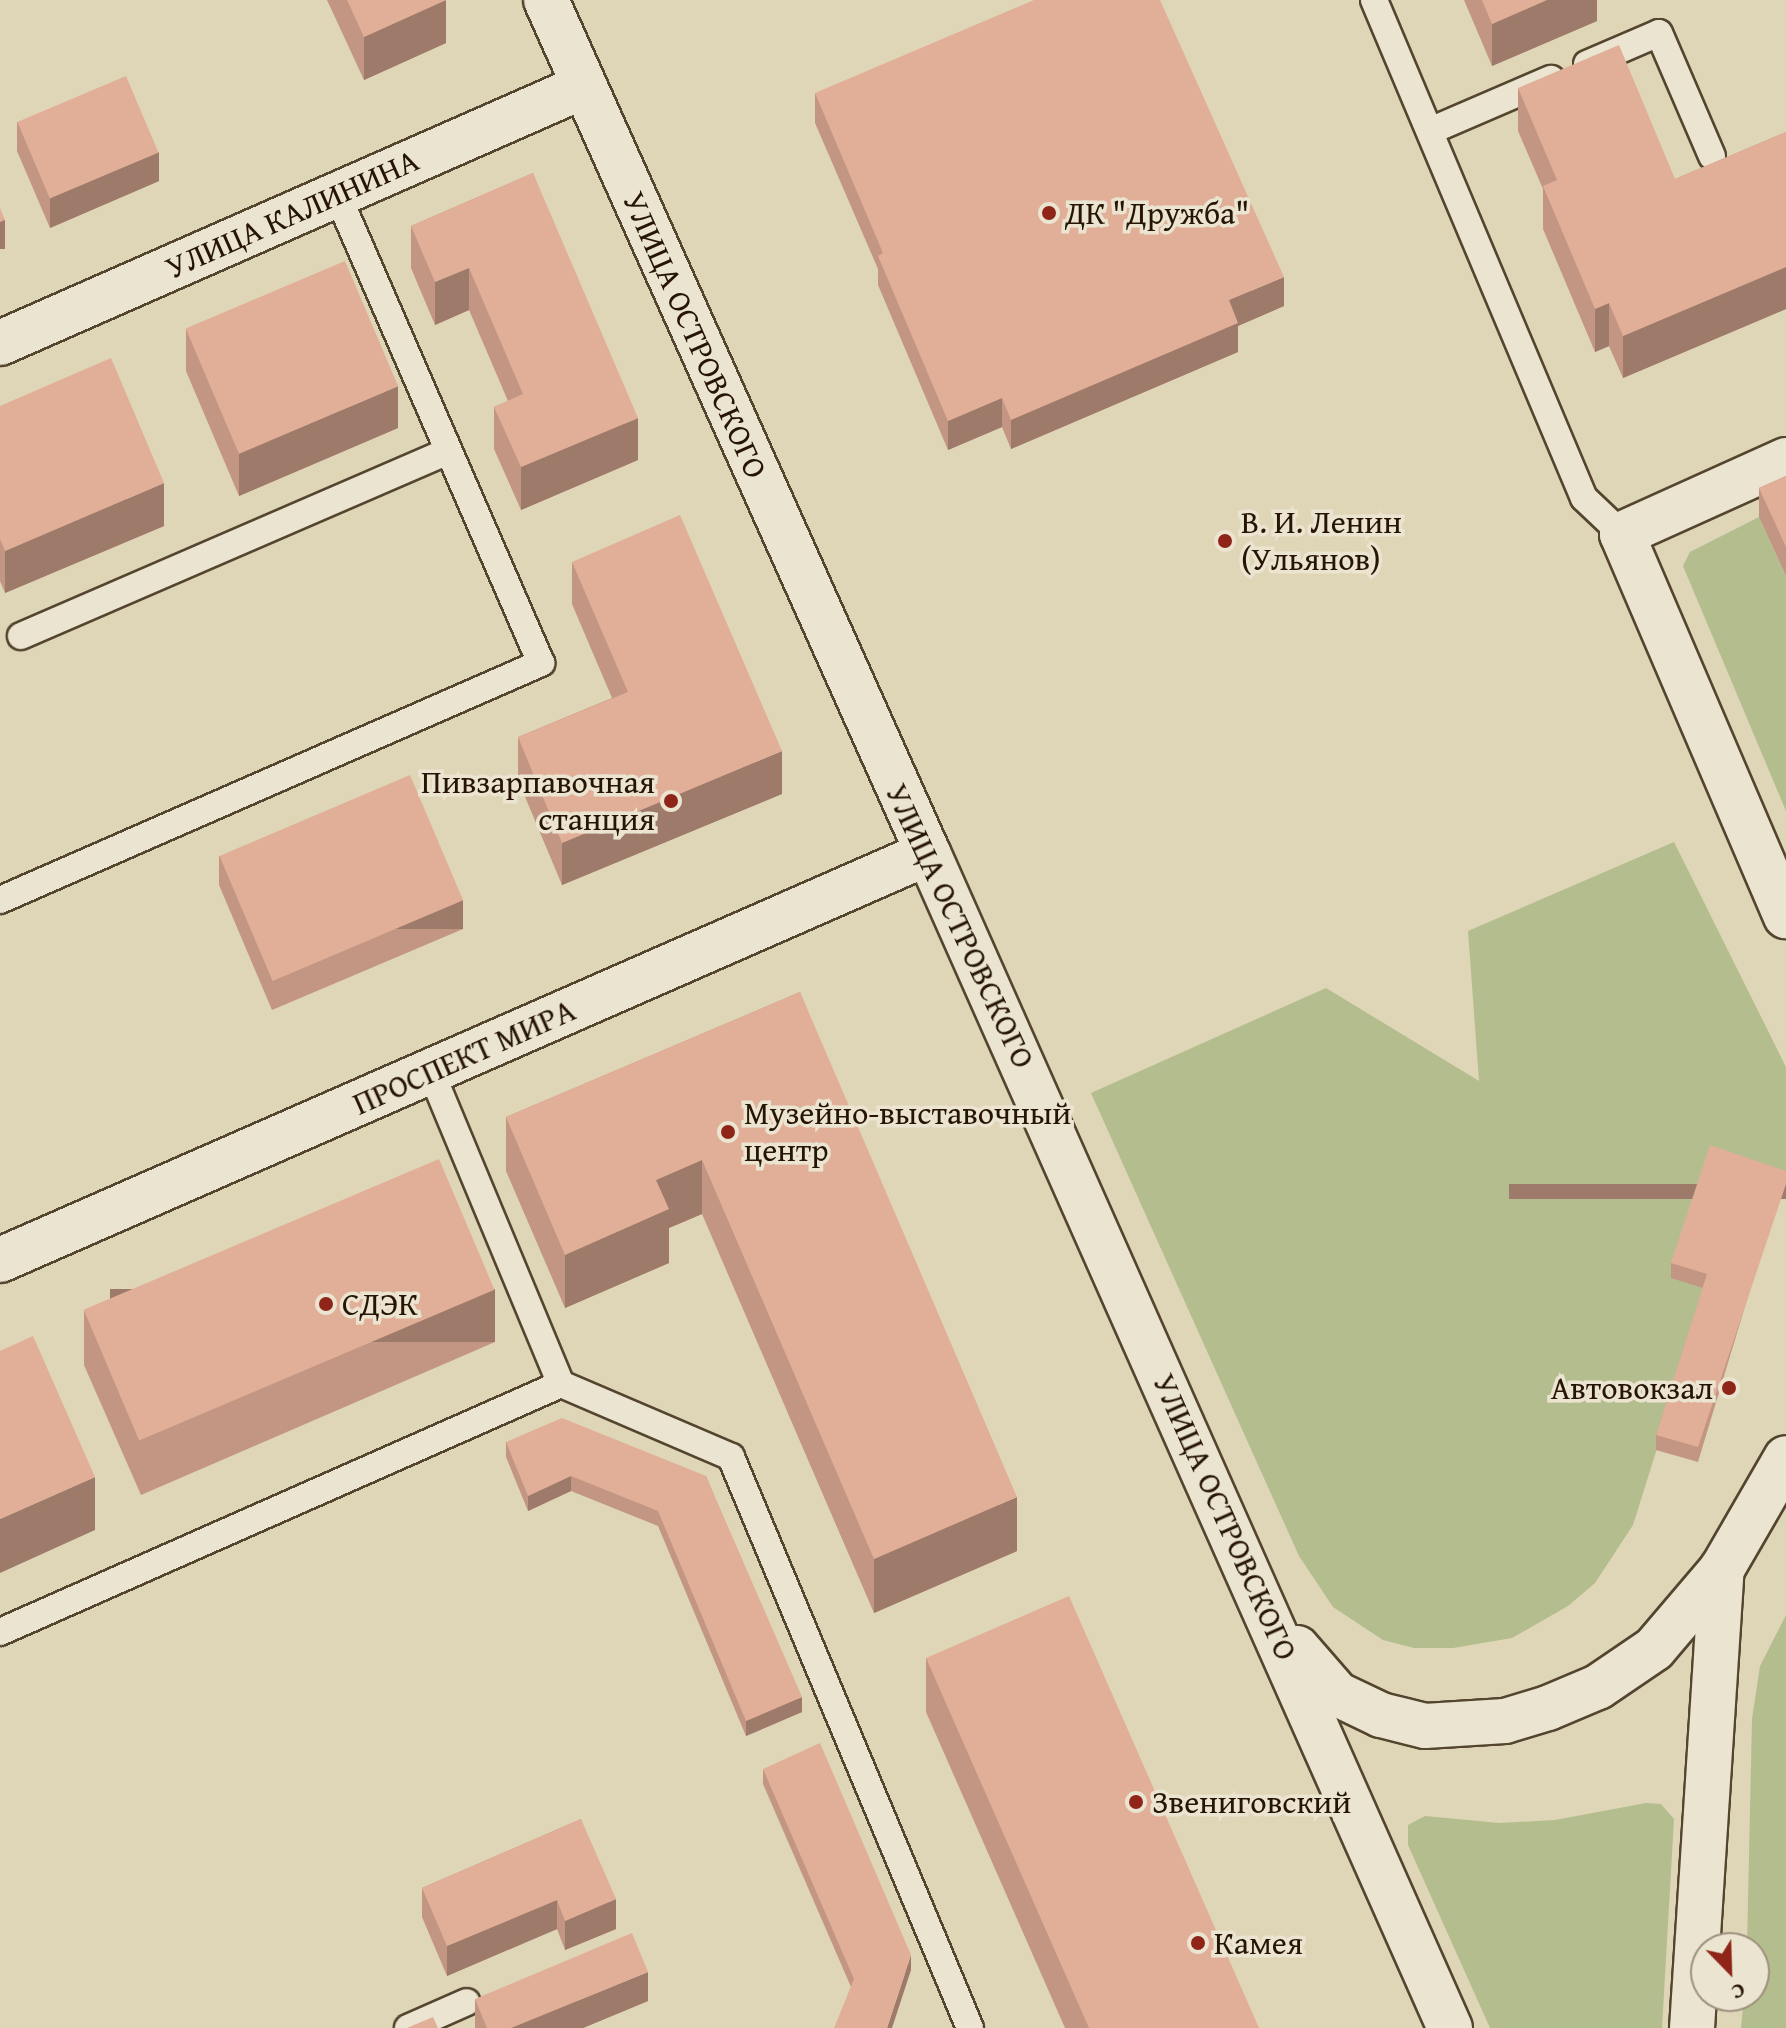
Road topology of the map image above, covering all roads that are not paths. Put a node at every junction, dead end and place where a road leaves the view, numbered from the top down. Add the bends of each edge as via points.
1 (546, 0) edge
2 (1374, 0) edge
3 (584, 86) junction
4 (1430, 131) junction
5 (1712, 156) dead end
6 (337, 194) junction
7 (0, 343) edge
8 (448, 451) junction
9 (1786, 460) edge
10 (1622, 534) junction
11 (21, 636) dead end
12 (928, 853) junction
13 (0, 900) edge
14 (1786, 916) edge
15 (431, 1072) junction
16 (0, 1260) edge
17 (561, 1384) junction
18 (1786, 1458) edge
19 (1722, 1569) junction
20 (1258, 1590) junction
21 (0, 1632) edge
22 (467, 2002) dead end
23 (408, 2028) edge
24 (970, 2028) edge
25 (1450, 2028) edge
26 (1692, 2028) edge

1 - 3 street, УЛИЦА ОСТРОВСКОГО
2 - 4 lane
3 - 6 street, УЛИЦА КАЛИНИНА
3 - 12 street, УЛИЦА ОСТРОВСКОГО
4 - 5 lane via 1659,33
4 - 10 lane via 1584,498
6 - 7 street, УЛИЦА КАЛИНИНА
6 - 8 lane
8 - 11 lane
8 - 13 lane via 541,663
9 - 10 street
10 - 14 street
12 - 15 street, ПРОСПЕКТ МИРА
12 - 20 street, УЛИЦА ОСТРОВСКОГО
15 - 16 street, ПРОСПЕКТ МИРА
15 - 17 lane
17 - 21 lane
17 - 24 lane via 731,1457
18 - 19 street
19 - 20 street via 1654,1649 1598,1687 1505,1721 1458,1726 1425,1726 1381,1715 1337,1694 1312,1670
19 - 26 street
20 - 25 street, УЛИЦА ОСТРОВСКОГО
22 - 23 lane

